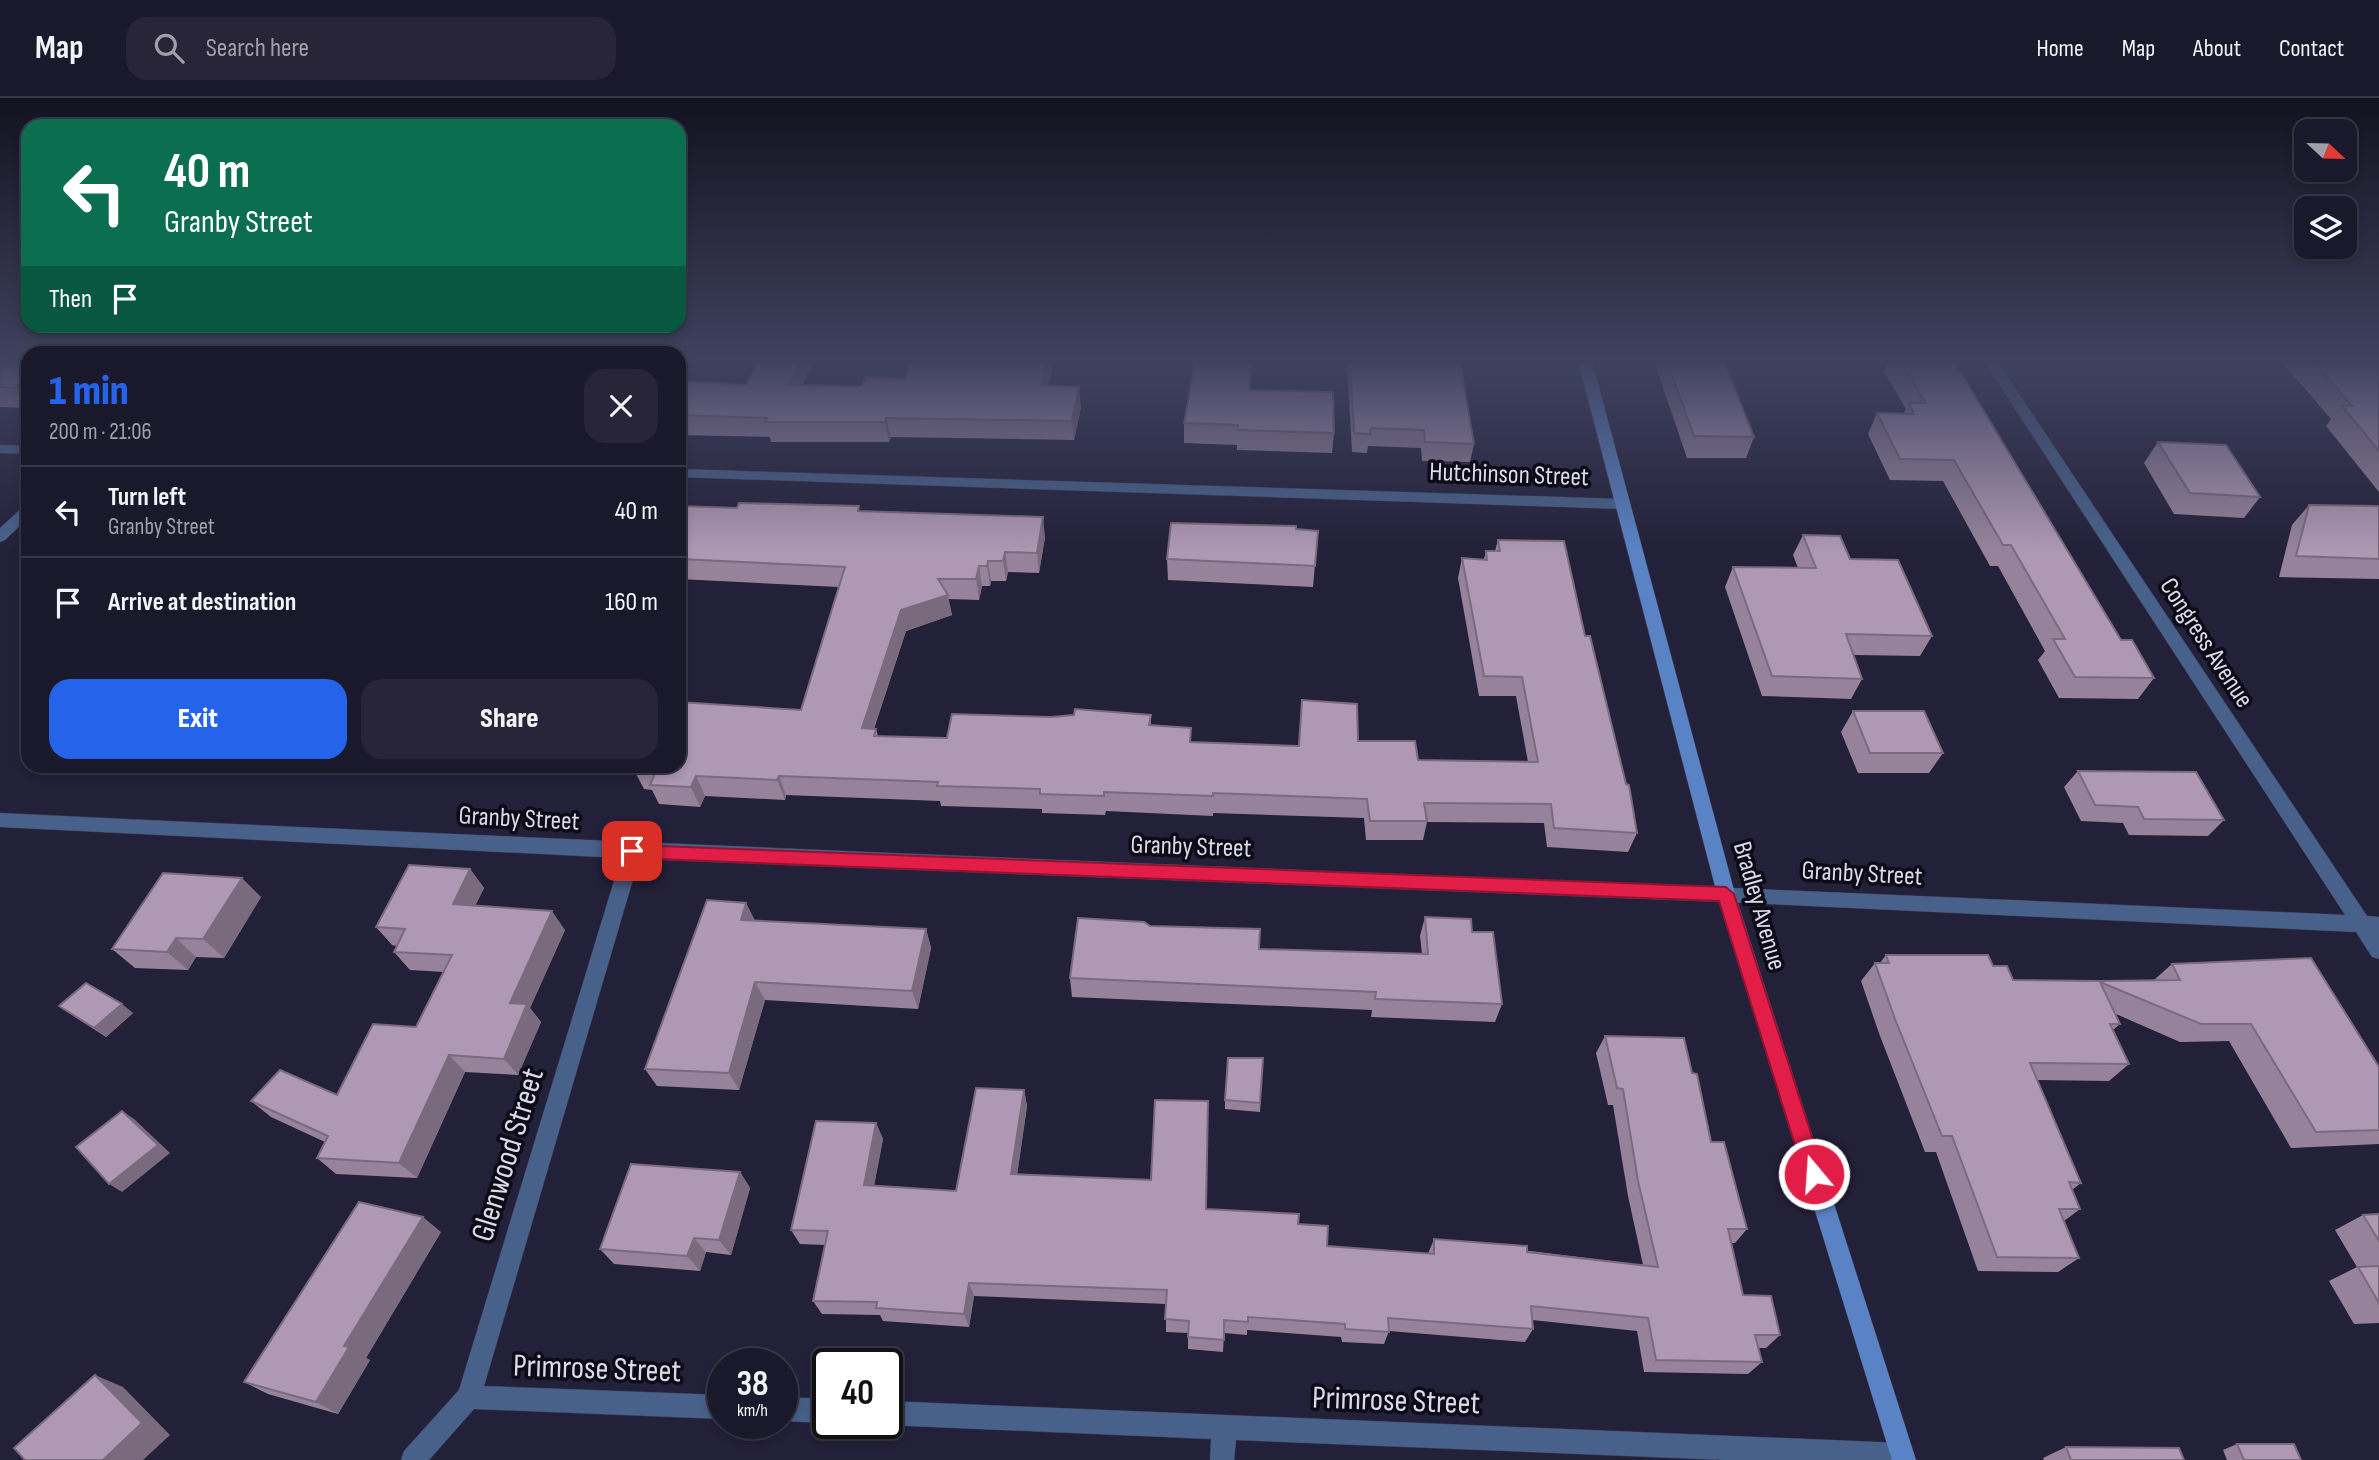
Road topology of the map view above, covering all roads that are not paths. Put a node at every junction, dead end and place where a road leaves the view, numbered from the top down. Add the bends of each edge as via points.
1 (1602, 425) edge
2 (2034, 425) edge
3 (0, 449) edge
4 (21, 450) edge
5 (686, 472) edge
6 (1623, 504) junction
7 (21, 517) edge
8 (0, 537) edge
9 (0, 820) edge
10 (632, 851) junction
11 (1726, 894) junction
12 (2371, 925) edge
13 (2379, 951) edge
14 (469, 1397) junction
15 (707, 1406) edge
16 (903, 1414) edge
17 (1223, 1427) junction
18 (1903, 1457) edge
19 (413, 1460) edge
20 (1222, 1460) edge

1 - 6 street, Bradley Avenue
2 - 12 street, Congress Avenue
3 - 4 street
5 - 6 street, Hutchinson Street
6 - 11 street, Bradley Avenue
7 - 8 street
9 - 10 street, Granby Street
10 - 11 street, Granby Street
10 - 14 street, Glenwood Street
11 - 12 street, Granby Street
11 - 18 street, Bradley Avenue
12 - 13 street, Congress Avenue
14 - 15 street, Primrose Street
14 - 19 street, Glenwood Street
16 - 17 street, Primrose Street
17 - 18 street, Primrose Street
17 - 20 street

